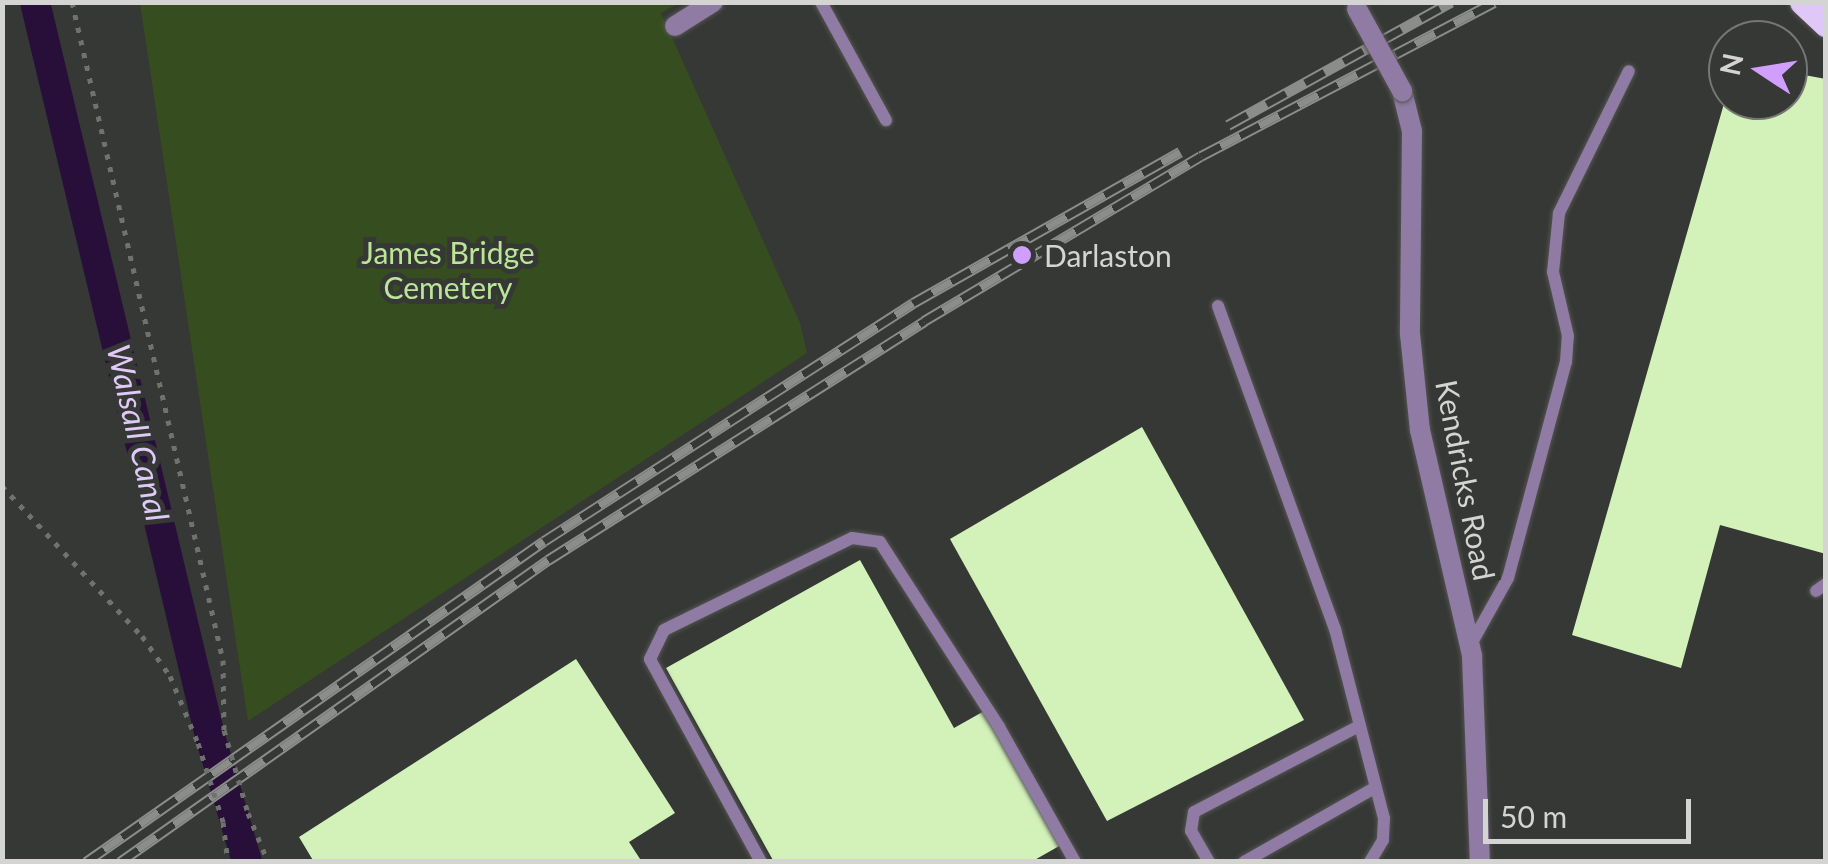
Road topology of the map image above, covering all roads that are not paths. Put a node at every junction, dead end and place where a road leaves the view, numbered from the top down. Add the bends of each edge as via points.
1 (713, 2) edge
2 (821, 2) edge
3 (1802, 2) edge
4 (1356, 6) edge
5 (1826, 24) edge
6 (675, 26) dead end
7 (1629, 71) dead end
8 (886, 120) dead end
9 (1218, 306) dead end
10 (1470, 646) junction
11 (1357, 727) junction
12 (1374, 788) junction
13 (761, 862) edge
14 (1074, 862) edge
15 (1209, 862) edge
16 (1244, 862) edge
17 (1370, 862) edge
18 (1480, 862) edge

1 - 6 street
2 - 8 lane
3 - 5 main road
4 - 10 street, Kendricks Road, bridge via 1402,90 1412,131 1410,334 1420,430
7 - 10 lane via 1559,213 1553,272 1568,336 1566,362 1508,578
9 - 11 lane via 1335,628
10 - 18 street, Kendricks Road
11 - 12 lane
11 - 15 lane via 1194,812 1191,831
12 - 16 lane
12 - 17 lane via 1383,840
13 - 14 lane via 650,659 664,630 852,538 880,542 1000,726

